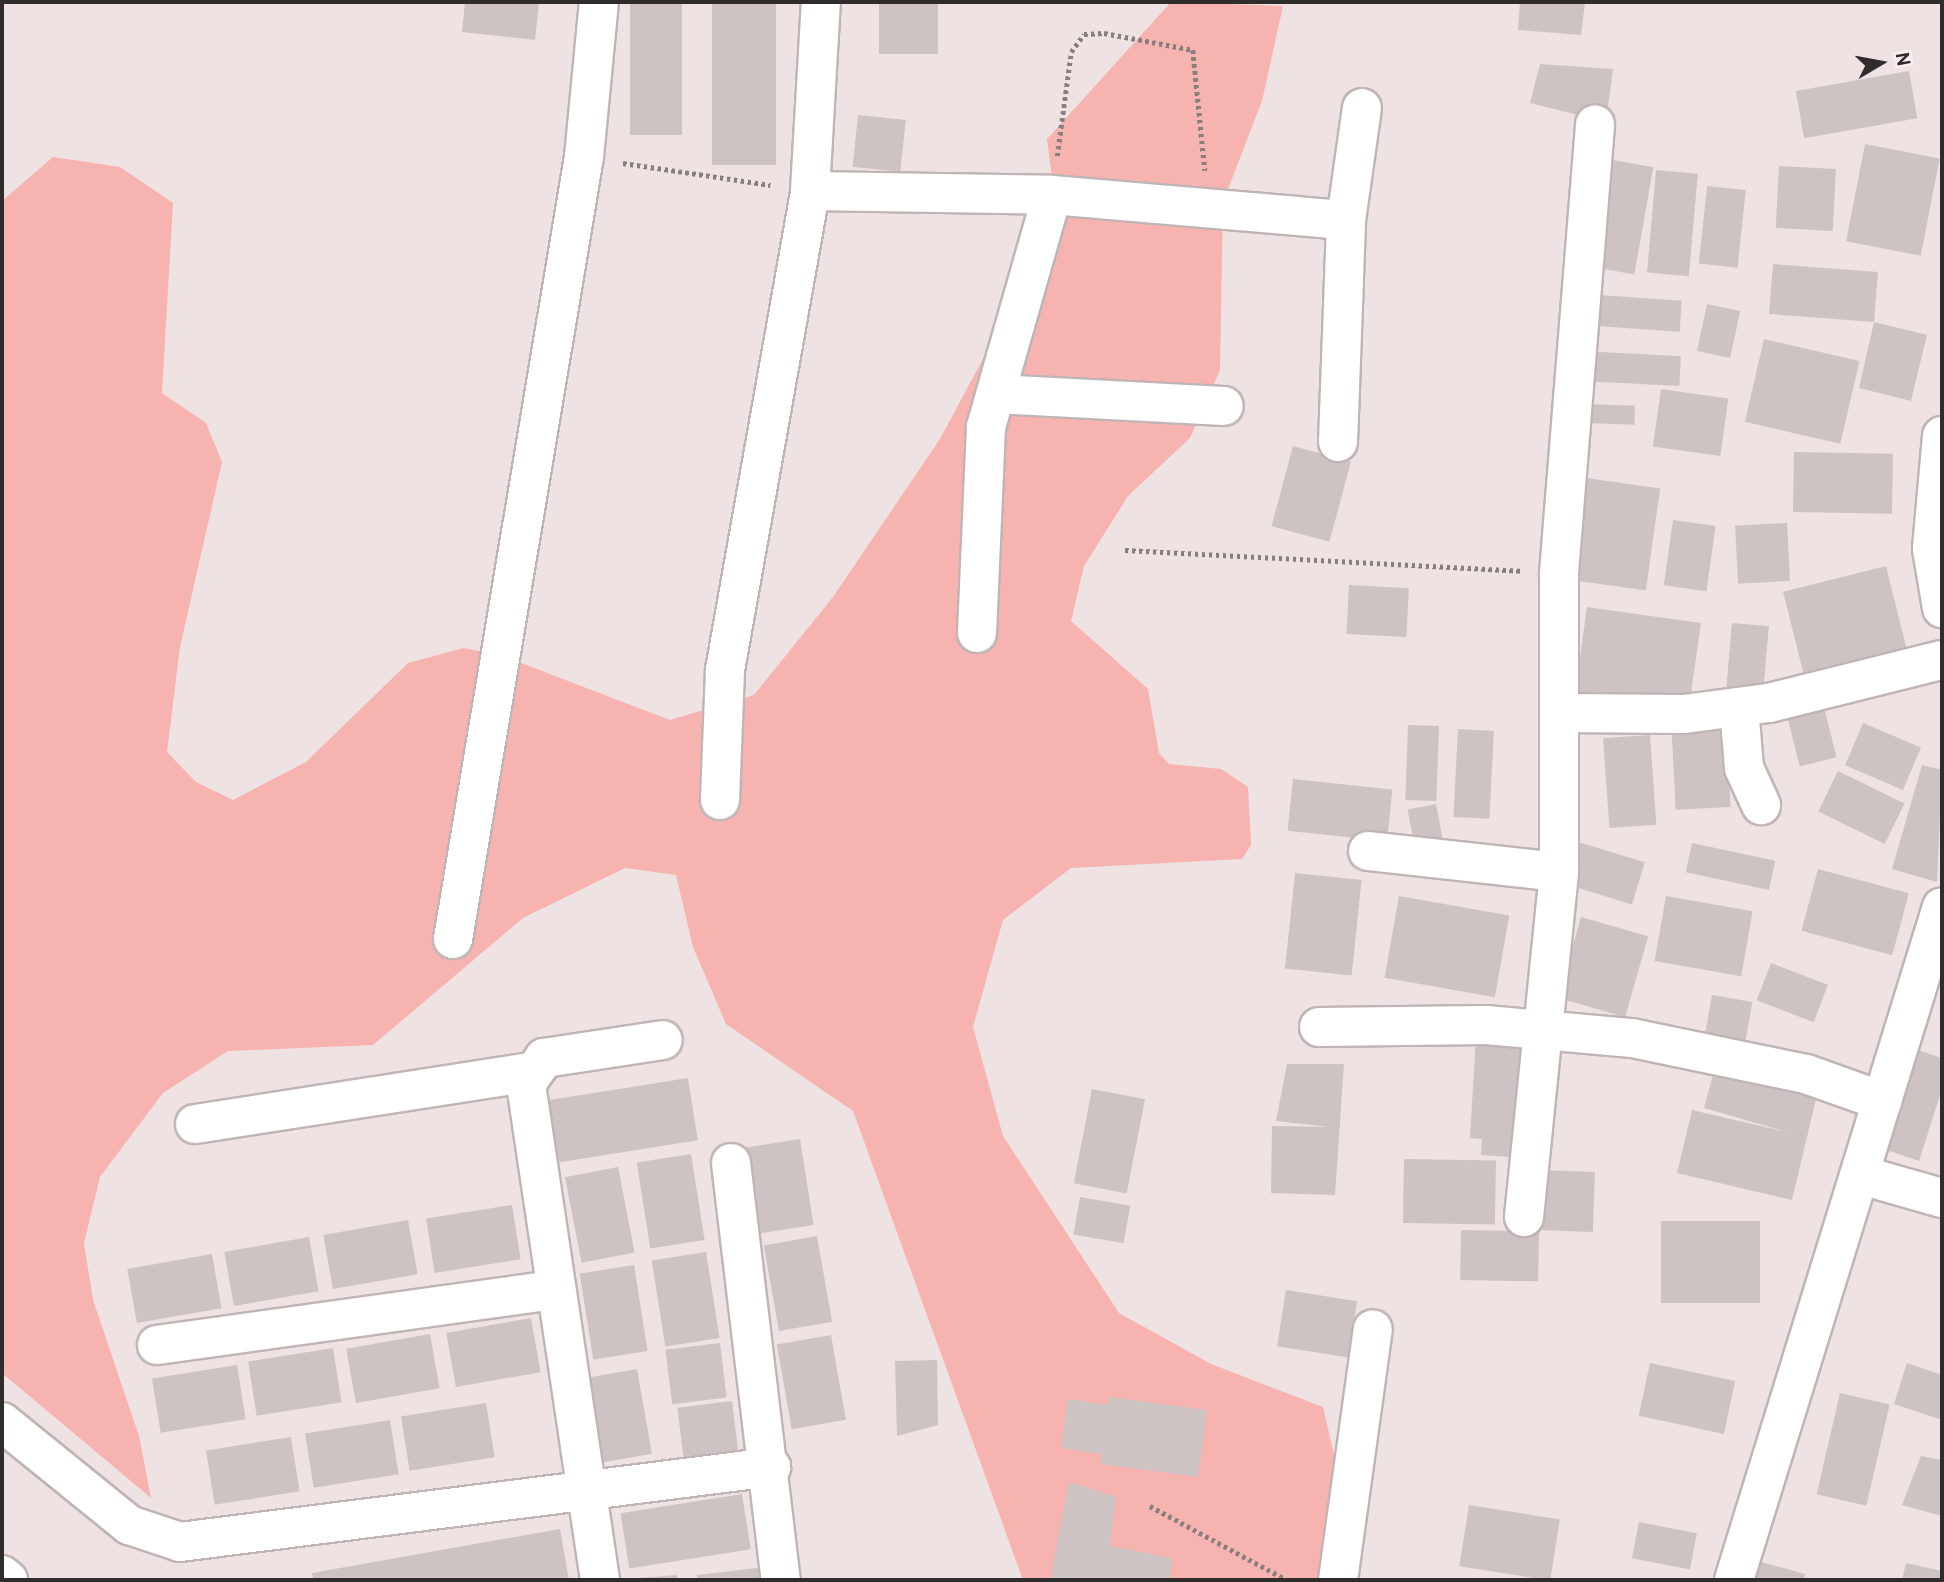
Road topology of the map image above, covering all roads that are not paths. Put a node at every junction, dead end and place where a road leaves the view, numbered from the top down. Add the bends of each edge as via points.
1 (599, 2) edge
2 (821, 2) edge
3 (1362, 108) dead end
4 (1595, 124) dead end
5 (810, 191) junction
6 (1052, 195) junction
7 (1346, 220) junction
8 (996, 394) junction
9 (1224, 406) dead end
10 (1942, 436) edge
11 (1338, 442) dead end
12 (1942, 608) edge
13 (977, 633) dead end
14 (1942, 660) edge
15 (1739, 707) junction
16 (1560, 713) junction
17 (720, 800) dead end
18 (1761, 805) dead end
19 (1368, 851) dead end
20 (1559, 872) junction
21 (1942, 907) edge
22 (453, 939) dead end
23 (1319, 1027) dead end
24 (1548, 1028) junction
25 (663, 1040) dead end
26 (529, 1072) junction
27 (1882, 1101) junction
28 (195, 1124) dead end
29 (731, 1163) dead end
30 (1861, 1175) junction
31 (1942, 1198) edge
32 (1524, 1217) dead end
33 (553, 1290) junction
34 (1373, 1329) dead end
35 (157, 1345) dead end
36 (2, 1422) edge
37 (771, 1467) junction
38 (589, 1493) junction
39 (2, 1576) edge
40 (8, 1580) edge
41 (600, 1580) edge
42 (781, 1580) edge
43 (1338, 1580) edge
44 (1734, 1580) edge

1 - 22 street via 584,157
2 - 5 street
3 - 7 street
4 - 16 street via 1559,573
5 - 6 street
5 - 17 street via 725,670
6 - 7 street
6 - 8 street
7 - 11 street
8 - 9 street
8 - 13 street via 985,427
10 - 12 street via 1932,549
14 - 15 street
15 - 16 street via 1684,715
15 - 18 street via 1744,768
16 - 20 street
19 - 20 street
20 - 24 street
21 - 27 street
23 - 24 street
24 - 27 street via 1701,1049 1806,1074
24 - 32 street
25 - 26 street via 544,1058
26 - 28 street
26 - 33 street via 527,1100
27 - 30 street
29 - 37 street
30 - 31 street
30 - 44 street
33 - 35 street
33 - 38 street
34 - 43 street
36 - 38 street via 129,1525 180,1542
37 - 38 street
37 - 42 street
38 - 41 street
39 - 40 street

